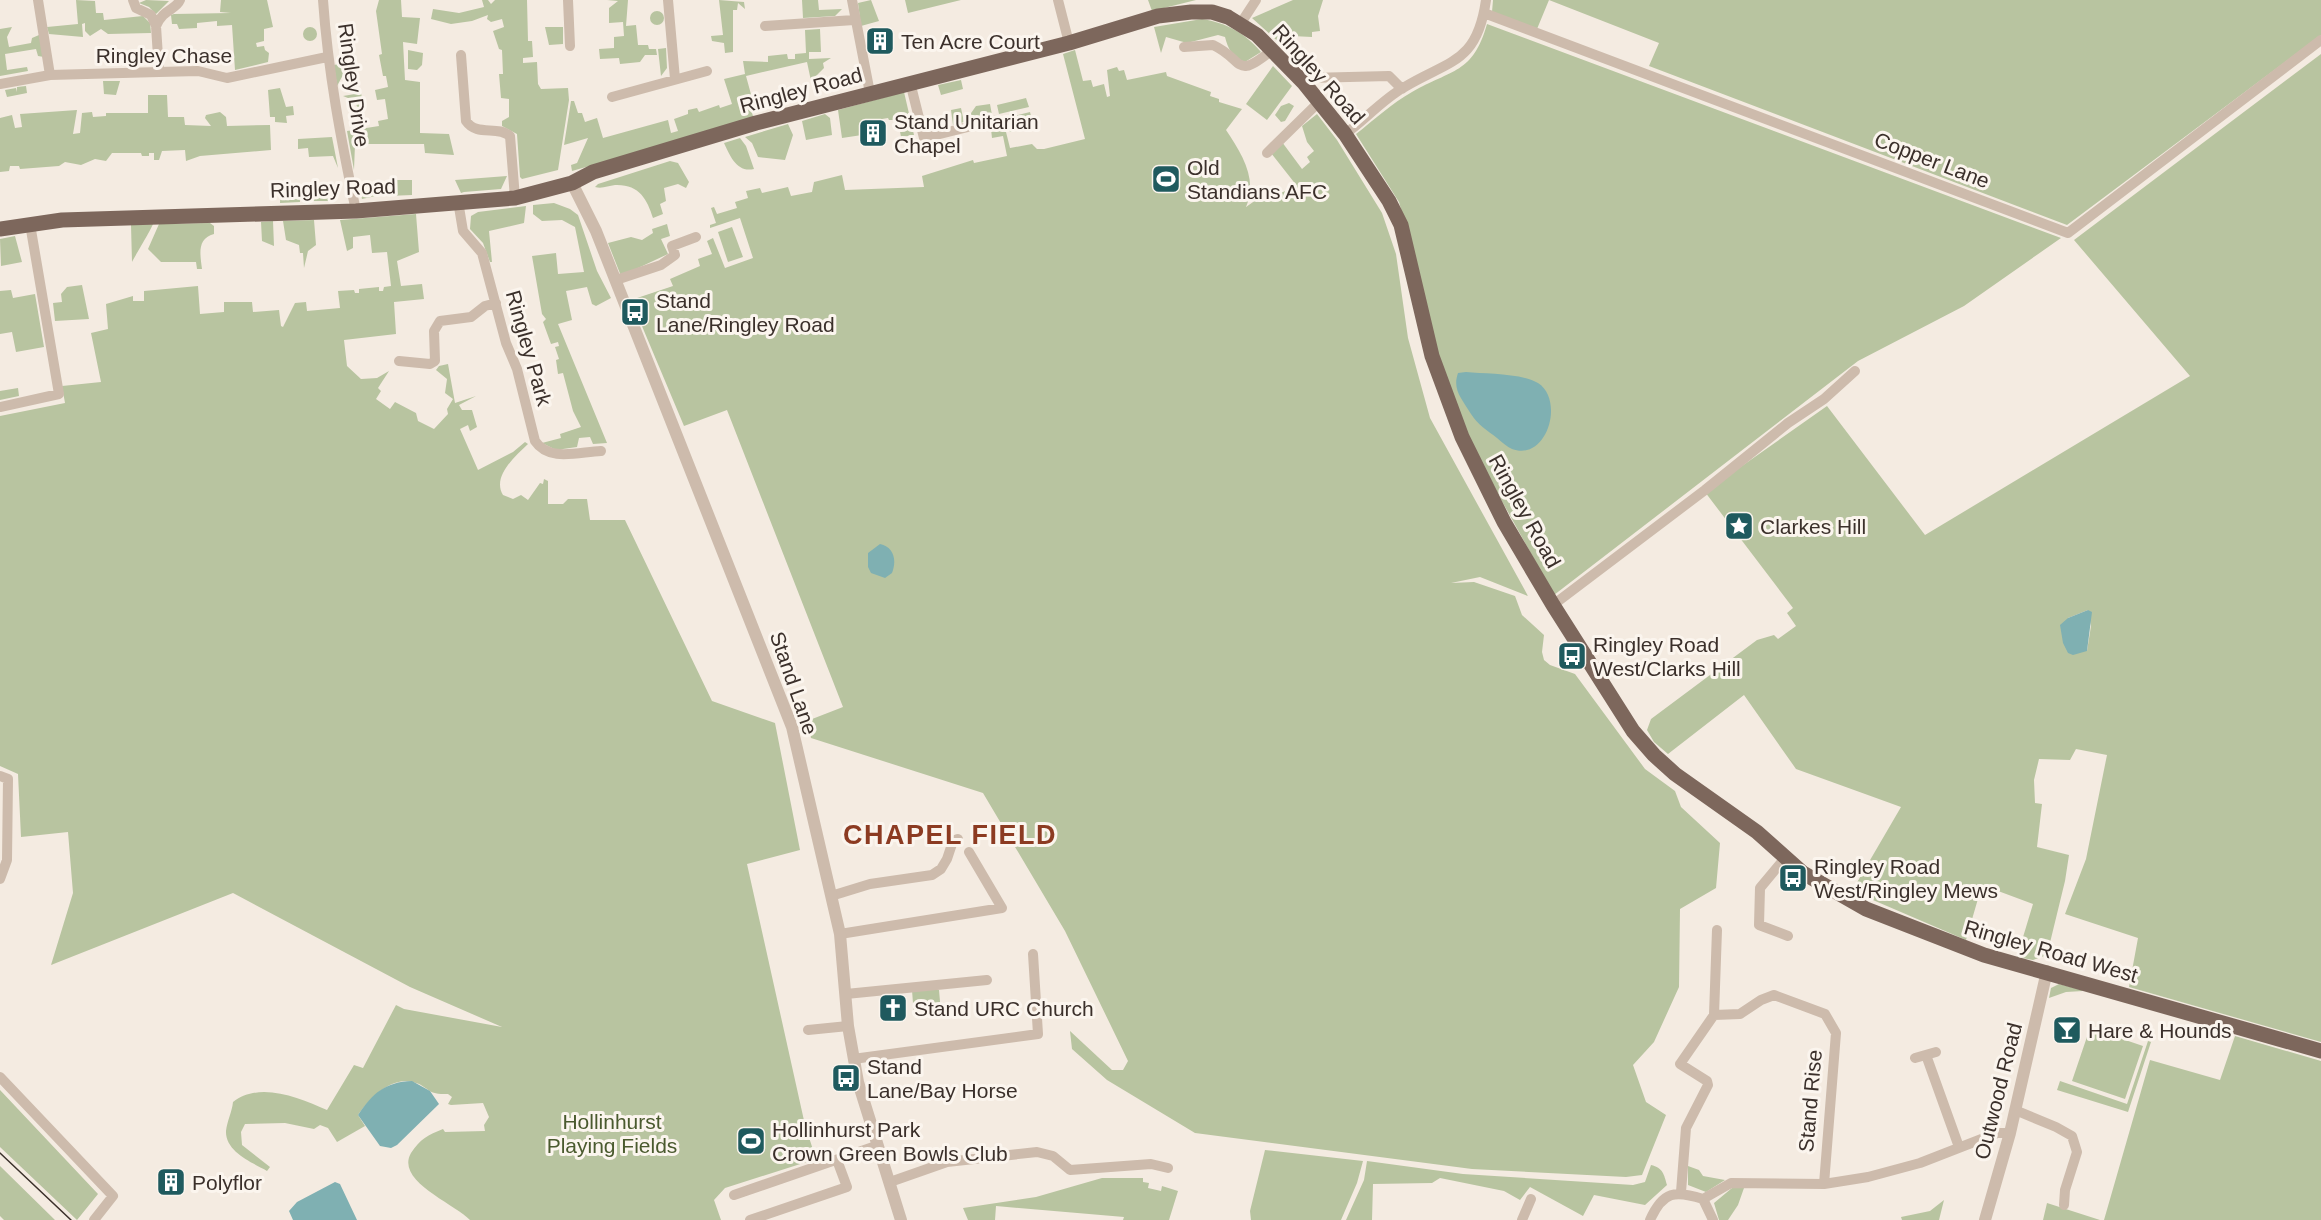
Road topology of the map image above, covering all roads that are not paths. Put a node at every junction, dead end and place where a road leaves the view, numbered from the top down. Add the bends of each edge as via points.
1 (39, 0) edge
2 (133, 0) edge
3 (180, 0) edge
4 (323, 0) edge
5 (568, 0) edge
6 (668, 0) edge
7 (852, 0) edge
8 (1058, 0) edge
9 (1256, 0) edge
10 (1485, 0) edge
11 (1484, 13) junction
12 (854, 20) junction
13 (1241, 23) junction
14 (156, 26) junction
15 (765, 26) dead end
16 (2321, 40) edge
17 (1069, 43) junction
18 (570, 46) dead end
19 (1184, 47) dead end
20 (1272, 50) junction
21 (461, 55) dead end
22 (327, 57) junction
23 (707, 71) dead end
24 (159, 72) junction
25 (50, 75) junction
26 (675, 79) junction
27 (910, 82) junction
28 (1304, 83) junction
29 (0, 84) edge
30 (1402, 88) junction
31 (617, 93) dead end
32 (870, 93) junction
33 (1320, 102) junction
34 (996, 120) dead end
35 (1345, 134) junction
36 (1267, 153) dead end
37 (572, 183) junction
38 (514, 198) junction
39 (458, 201) junction
40 (356, 211) junction
41 (30, 224) junction
42 (0, 230) edge
43 (696, 237) dead end
44 (616, 280) junction
45 (496, 303) junction
46 (399, 361) dead end
47 (1855, 371) dead end
48 (0, 407) edge
49 (601, 451) dead end
50 (1553, 605) junction
51 (0, 776) edge
52 (958, 839) dead end
53 (969, 852) dead end
54 (1785, 858) junction
55 (0, 879) edge
56 (831, 896) junction
57 (840, 934) junction
58 (1719, 935) dead end
59 (1788, 936) dead end
60 (1033, 954) dead end
61 (2047, 971) junction
62 (987, 980) dead end
63 (846, 994) junction
64 (1714, 1015) junction
65 (848, 1026) junction
66 (808, 1030) dead end
67 (2321, 1051) edge
68 (1915, 1058) dead end
69 (853, 1059) junction
70 (0, 1077) edge
71 (2015, 1110) junction
72 (2010, 1133) junction
73 (876, 1146) junction
74 (1959, 1147) junction
75 (837, 1160) junction
76 (1168, 1168) dead end
77 (890, 1182) junction
78 (1824, 1184) junction
79 (1681, 1192) junction
80 (734, 1195) dead end
81 (1531, 1199) dead end
82 (1703, 1199) junction
83 (2064, 1205) dead end
84 (95, 1218) edge
85 (750, 1220) edge
86 (901, 1220) edge
87 (1522, 1220) edge
88 (1650, 1220) edge
89 (1713, 1220) edge
90 (1985, 1220) edge

1 - 25 street
2 - 14 street via 136,8 151,15
3 - 14 street via 177,7 160,16
4 - 22 street, Ringley Drive
5 - 18 street
6 - 26 street
7 - 12 street
8 - 17 street
9 - 13 street
10 - 11 street
11 - 16 street, Copper Lane via 2068,233
11 - 30 street via 1472,44 1457,61
12 - 15 street
12 - 32 street
13 - 17 main road, Ringley Road via 1212,12 1191,12 1158,16
13 - 20 main road, Ringley Road
14 - 24 street
17 - 27 main road, Ringley Road
19 - 20 street via 1213,45 1246,67
20 - 28 main road, Ringley Road
21 - 38 street via 466,121 475,129 510,136
22 - 24 street, Ringley Chase via 227,78 198,71
22 - 40 street, Ringley Drive
23 - 26 street
24 - 25 street, Ringley Chase
25 - 29 street, Ringley Chase
26 - 31 street
27 - 32 main road, Ringley Road
27 - 34 street via 924,138
28 - 30 street via 1309,78 1389,76
28 - 33 main road, Ringley Road
30 - 35 street
32 - 37 main road, Ringley Road via 593,172
33 - 35 main road, Ringley Road
33 - 36 street
35 - 50 main road, Ringley Road via 1401,225 1432,356 1462,437 1504,522
37 - 38 main road, Ringley Road
37 - 44 street, Stand Lane
38 - 39 main road, Ringley Road
39 - 40 main road, Ringley Road
39 - 45 street, Ringley Park via 463,231 482,253
40 - 41 main road, Ringley Road
41 - 42 main road, Ringley Road
41 - 48 street via 59,394
43 - 44 street via 672,246 675,255 661,265
44 - 56 street, Stand Lane via 792,726
45 - 46 street via 471,317 440,321 434,331 435,361 430,364
45 - 49 street, Ringley Park via 506,343 518,369 535,441 552,455 586,447
47 - 50 street via 1824,399
50 - 54 main road, Ringley Road via 1633,731 1654,755 1757,832
51 - 55 street via 8,779 7,860
52 - 56 street via 953,841 941,869 932,875 870,884
53 - 57 street via 1002,908
54 - 59 street via 1760,888 1759,925
54 - 61 main road, Ringley Road West via 1813,880 1866,909 1961,947
56 - 57 street, Stand Lane
57 - 63 street, Stand Lane
58 - 64 street
60 - 69 street via 1038,1034
61 - 67 main road, Ringley Road West
61 - 71 street, Outwood Road
62 - 63 street
63 - 65 street, Stand Lane
64 - 78 street, Stand Rise via 1740,1014 1774,995 1825,1014 1836,1034
64 - 79 street via 1678,1068 1708,1085 1686,1128
65 - 66 street
65 - 69 street, Stand Lane
68 - 74 street via 1931,1053
69 - 73 street, Stand Lane
70 - 84 street via 113,1196
71 - 72 street, Outwood Road
71 - 83 street via 2072,1136 2078,1152
72 - 74 street via 1997,1133
72 - 90 street, Outwood Road
73 - 75 street
73 - 77 street, Stand Lane
74 - 78 street via 1893,1171
75 - 80 street
75 - 85 street via 847,1187
76 - 77 street via 1151,1164 1070,1170 1053,1156 1037,1152 947,1162
77 - 86 street, Stand Lane
78 - 82 street via 1731,1183
79 - 82 street
79 - 88 street via 1658,1203
81 - 87 street
82 - 89 street

